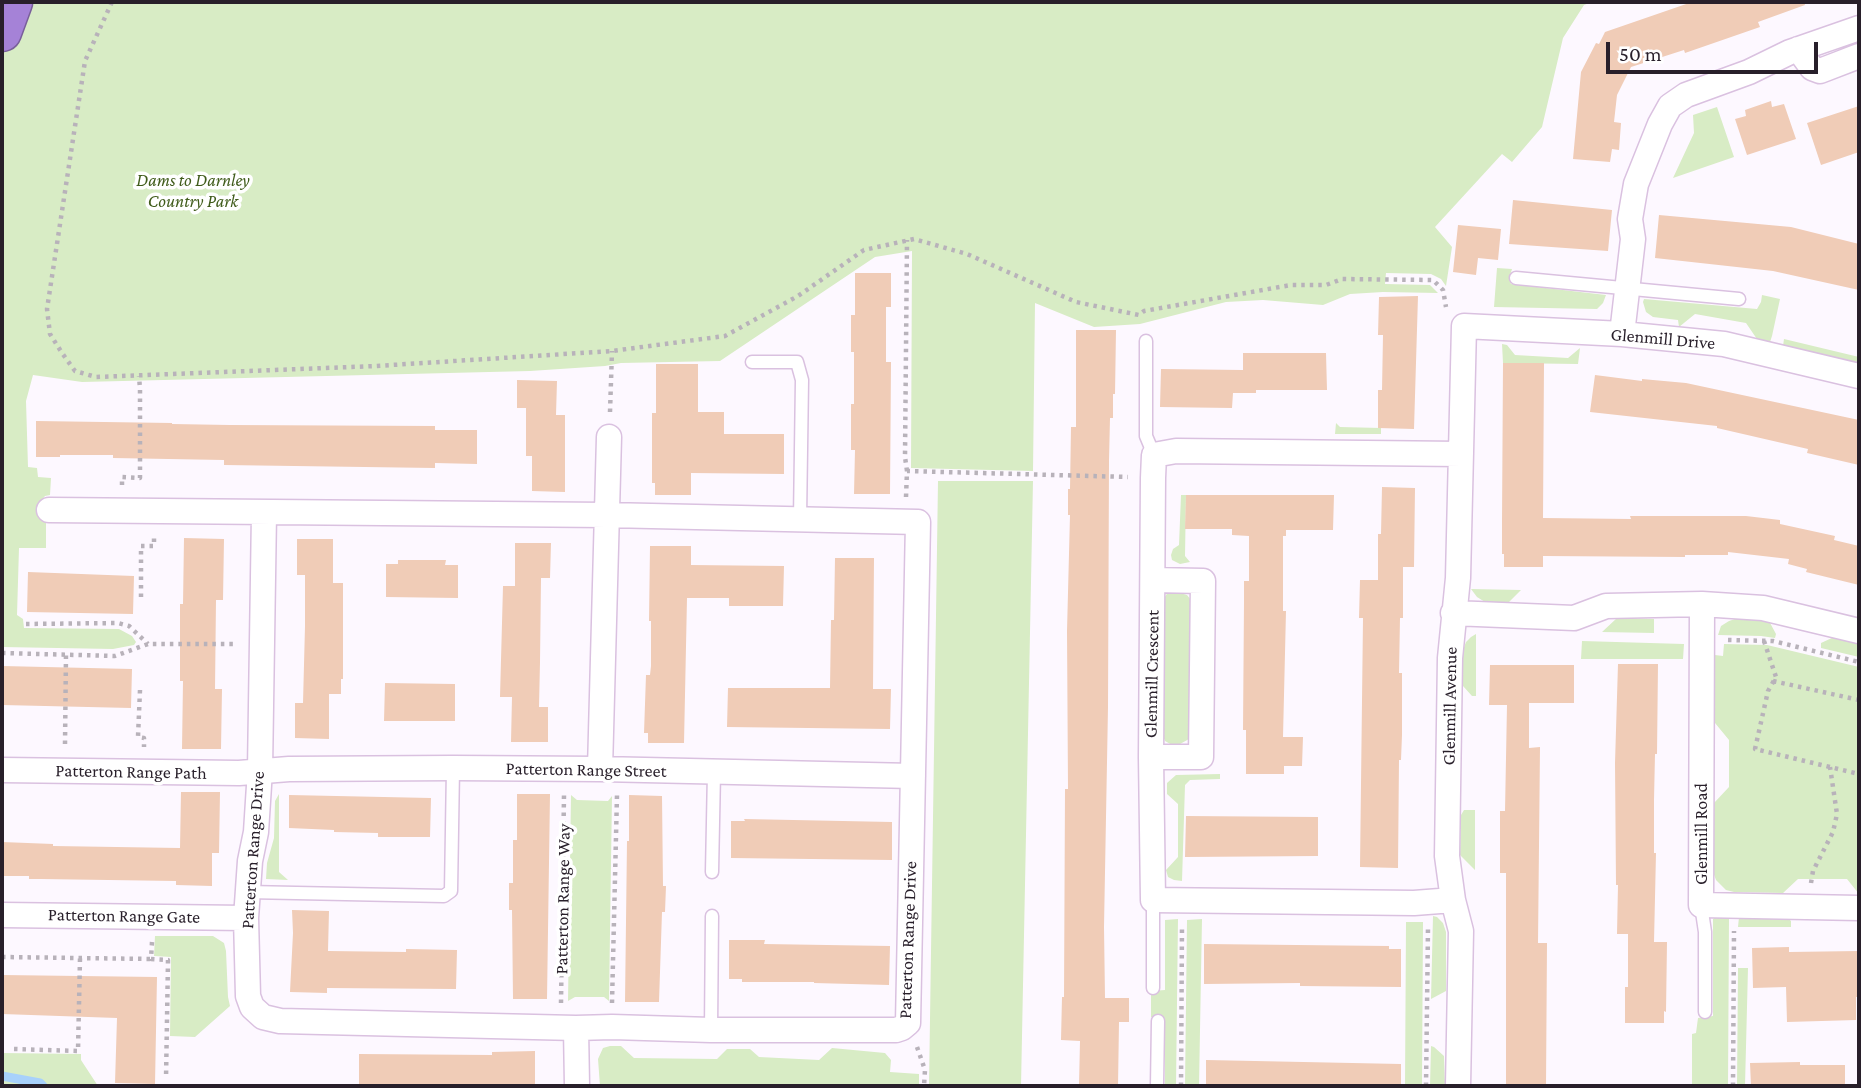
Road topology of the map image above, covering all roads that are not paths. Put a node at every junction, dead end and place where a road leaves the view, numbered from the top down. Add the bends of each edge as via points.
1 (13, 2) edge
2 (1859, 28) edge
3 (2, 32) edge
4 (1798, 49) junction
5 (1859, 56) edge
6 (1516, 278) dead end
7 (1628, 288) junction
8 (1739, 299) dead end
9 (1464, 326) joint
10 (1622, 334) junction
11 (1146, 341) dead end
12 (752, 362) dead end
13 (1859, 376) edge
14 (609, 437) road end
15 (1461, 454) junction
16 (1154, 467) junction
17 (49, 510) dead end
18 (264, 513) junction
19 (607, 515) junction
20 (800, 519) junction
21 (1153, 580) junction
22 (1702, 604) junction
23 (1453, 614) junction
24 (1859, 631) edge
25 (1151, 757) junction
26 (453, 768) junction
27 (609, 769) junction
28 (2, 770) edge
29 (260, 770) junction
30 (714, 772) junction
31 (913, 776) junction
32 (712, 872) dead end
33 (247, 891) junction
34 (1153, 900) junction
35 (1452, 900) junction
36 (1701, 905) junction
37 (1859, 908) edge
38 (2, 915) edge
39 (712, 916) dead end
40 (246, 918) junction
41 (1153, 988) dead end
42 (1704, 1012) dead end
43 (1158, 1021) dead end
44 (568, 1028) junction
45 (710, 1030) junction
46 (577, 1086) edge
47 (1157, 1086) edge
48 (1458, 1086) edge

1 - 3 highway
2 - 4 street
4 - 5 street via 1812,68 1820,71
4 - 7 street via 1686,95 1670,106 1636,184
6 - 7 lane
7 - 8 lane
7 - 10 street
9 - 10 street, Glenmill Drive
9 - 15 street, Glenmill Avenue
10 - 13 street, Glenmill Drive via 1724,344
11 - 16 lane via 1146,436
12 - 20 lane via 797,362 800,371
14 - 19 street
15 - 16 street via 1176,451
15 - 23 street, Glenmill Avenue
16 - 21 street, Glenmill Crescent
17 - 18 street
18 - 19 street
18 - 29 street, Patterton Range Drive
19 - 20 street
19 - 27 street
20 - 31 street, Patterton Range Drive via 918,522
21 - 25 street, Glenmill Crescent
21 - 25 street via 1203,581 1201,757
22 - 23 street via 1606,606 1574,618
22 - 24 street via 1763,608
22 - 36 street, Glenmill Road
23 - 35 street, Glenmill Avenue via 1447,856
25 - 34 street, Glenmill Crescent
26 - 27 street, Patterton Range Street
26 - 29 street, Patterton Range Street
26 - 33 lane via 451,891 443,896
27 - 30 street, Patterton Range Street
28 - 29 street, Patterton Range Path
29 - 33 street, Patterton Range Drive
30 - 31 street, Patterton Range Street
30 - 32 lane
31 - 45 street, Patterton Range Drive via 908,1023 896,1030
33 - 40 street, Patterton Range Drive
34 - 35 street
34 - 41 lane
35 - 48 street, Glenmill Avenue via 1461,931
36 - 37 street, Glenmill Road
36 - 42 lane
38 - 40 street, Patterton Range Gate
39 - 45 lane
40 - 44 street, Patterton Range Drive via 248,996 263,1017
43 - 47 lane
44 - 45 street, Patterton Range Drive
44 - 46 street

